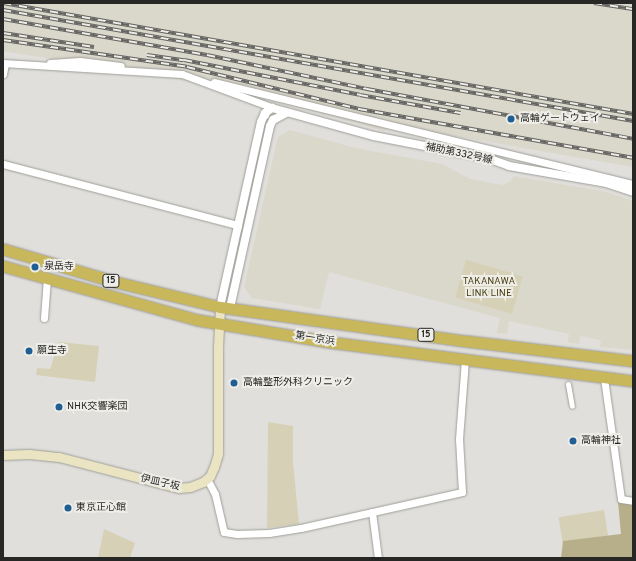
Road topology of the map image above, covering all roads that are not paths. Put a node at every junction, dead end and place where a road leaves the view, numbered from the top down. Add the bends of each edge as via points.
1 (4, 64) edge
2 (3, 74) edge
3 (182, 74) junction
4 (3, 164) edge
5 (633, 184) edge
6 (633, 192) edge
7 (3, 249) edge
8 (3, 266) edge
9 (47, 278) junction
10 (225, 307) junction
11 (44, 318) dead end
12 (220, 324) junction
13 (464, 359) junction
14 (633, 361) edge
15 (604, 378) junction
16 (633, 381) edge
17 (568, 384) dead end
18 (572, 406) dead end
19 (3, 454) edge
20 (207, 479) junction
21 (633, 501) edge
22 (372, 512) junction
23 (378, 558) edge

1 - 2 street
1 - 3 street via 80,61
3 - 5 street
3 - 10 street via 268,106
4 - 10 street via 238,224
6 - 10 street, 補助第332号線 via 606,183 509,166 490,159 374,136 272,108 265,113 261,122
7 - 10 highway, 第一京浜 / 15 via 116,282
8 - 9 highway, 第一京浜 / 15
9 - 11 street
9 - 12 highway, 第一京浜 / 15
10 - 12 main road
10 - 14 highway, 第一京浜 / 15 via 466,341
12 - 13 highway, 第一京浜 / 15 via 329,342
12 - 20 main road via 218,454
13 - 15 highway, 第一京浜 / 15
13 - 22 street via 459,439 462,492
15 - 16 highway, 第一京浜 / 15
15 - 21 street via 621,499
17 - 18 street
19 - 20 main road, 伊皿子坂 via 59,457 179,488 190,488
20 - 22 street via 215,494 224,532 269,533
22 - 23 street

